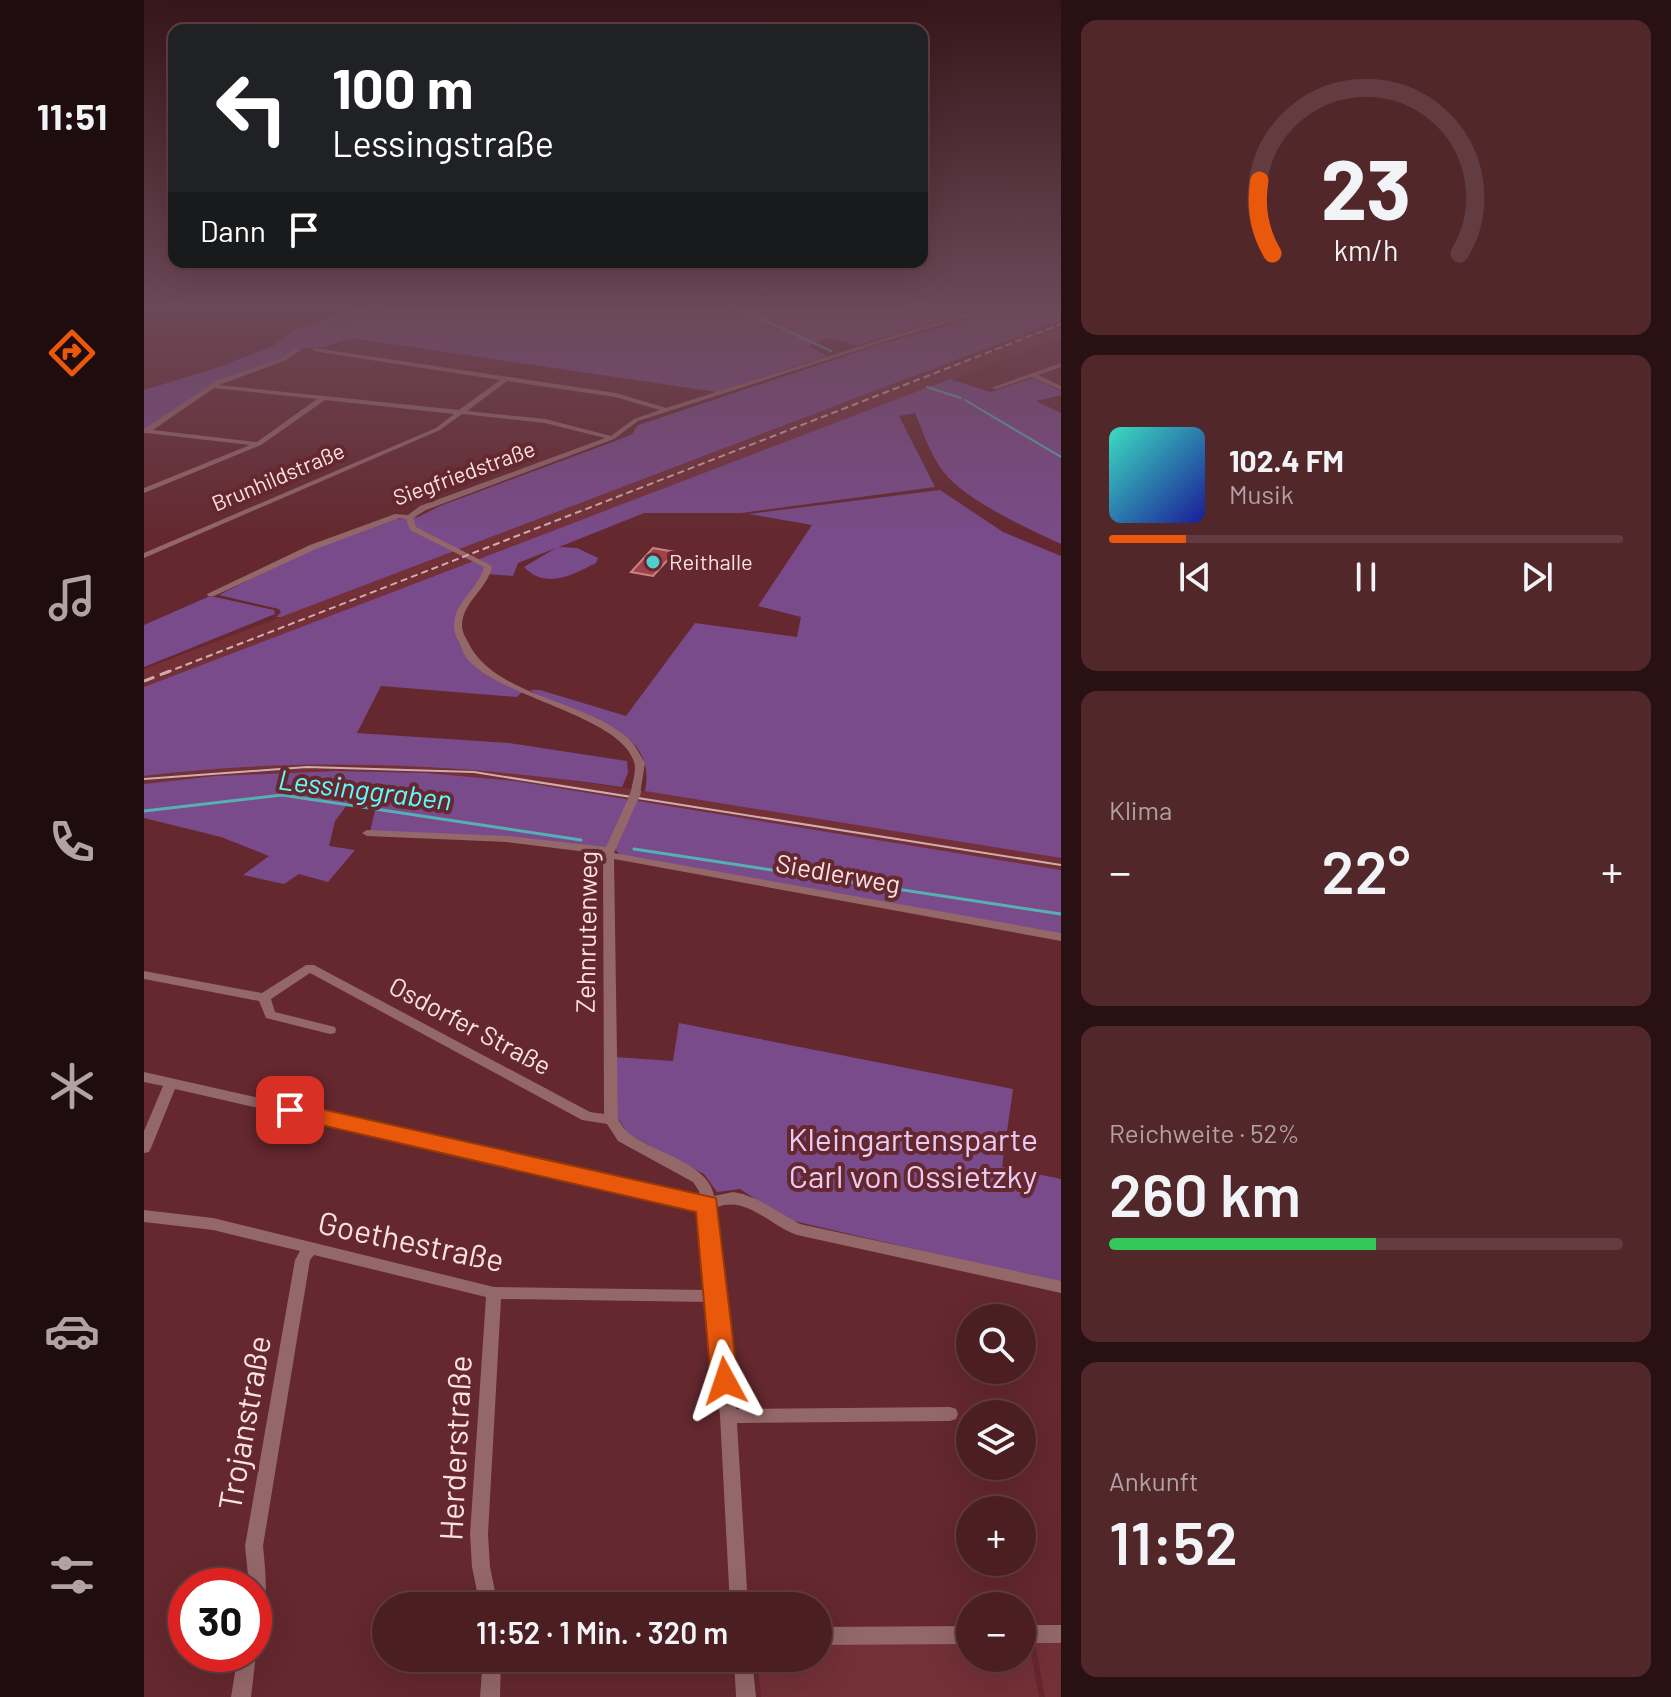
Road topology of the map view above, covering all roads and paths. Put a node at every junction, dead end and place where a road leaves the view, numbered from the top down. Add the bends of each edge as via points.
1 (216, 384) edge
2 (499, 384) edge
3 (541, 384) edge
4 (749, 384) edge
5 (1005, 384) edge
6 (211, 386) junction
7 (994, 388) dead end
8 (323, 398) junction
9 (666, 410) junction
10 (463, 413) junction
11 (612, 438) junction
12 (259, 444) junction
13 (144, 491) edge
14 (409, 517) junction
15 (144, 556) edge
16 (211, 594) dead end
17 (367, 833) dead end
18 (608, 853) junction
19 (1061, 937) edge
20 (144, 975) edge
21 (264, 998) junction
22 (330, 1030) dead end
23 (144, 1077) edge
24 (171, 1083) junction
25 (611, 1120) junction
26 (144, 1148) edge
27 (708, 1205) junction
28 (144, 1216) edge
29 (309, 1249) junction
30 (1061, 1287) edge
31 (494, 1293) junction
32 (717, 1296) junction
33 (950, 1414) dead end
34 (728, 1416) junction
35 (256, 1568) edge
36 (486, 1592) edge
37 (738, 1592) edge
38 (1036, 1634) edge
39 (1061, 1634) edge
40 (956, 1635) edge
41 (832, 1636) edge
42 (244, 1672) edge
43 (491, 1672) edge
44 (744, 1672) edge
45 (241, 1697) edge
46 (490, 1697) edge
47 (746, 1697) edge

1 - 6 street
2 - 10 street, Brunhildstraße
3 - 9 street via 616,395
4 - 9 street, Siegfriedstraße
5 - 7 street
6 - 8 street
6 - 12 street via 146,431
8 - 10 street
8 - 12 street
9 - 11 street, Siegfriedstraße via 636,420
10 - 11 street via 576,427
10 - 15 street, Brunhildstraße via 438,429
11 - 14 street, Siegfriedstraße
12 - 13 street
14 - 16 street, Siegfriedstraße via 398,516 313,547
14 - 18 street, Zehnrutenweg via 413,528 488,566 462,609 458,629 464,650 480,670 617,733 639,760 641,779
17 - 18 street, Siedlerweg via 507,839
18 - 19 street, Siedlerweg
18 - 25 street, Zehnrutenweg
20 - 21 street
21 - 22 street via 270,1015
21 - 25 street, Osdorfer Straße via 310,968 587,1116
23 - 24 street
24 - 26 street
24 - 27 street
25 - 27 street via 623,1137 698,1178
27 - 30 street via 723,1197 742,1197 797,1229
27 - 32 street
28 - 29 street, Goethestraße via 213,1224
29 - 31 street, Goethestraße
29 - 35 street, Trojanstraße via 254,1546
31 - 32 street, Goethestraße
31 - 36 street, Herderstraße via 479,1534
32 - 34 street
33 - 34 street
34 - 37 street
38 - 39 street
40 - 41 street
42 - 45 street
43 - 46 street
44 - 47 street

